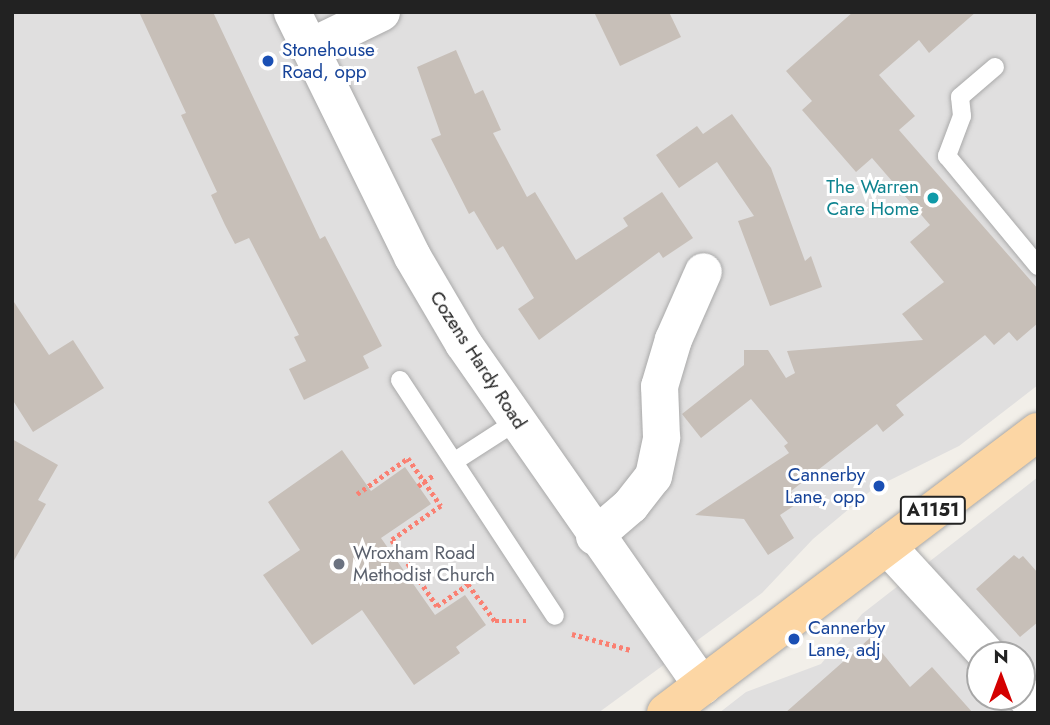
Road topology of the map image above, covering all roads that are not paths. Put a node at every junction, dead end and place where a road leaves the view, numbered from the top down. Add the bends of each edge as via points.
1 (292, 12) edge
2 (381, 12) edge
3 (309, 47) junction
4 (995, 66) dead end
5 (1038, 267) edge
6 (703, 271) dead end
7 (400, 380) dead end
8 (517, 421) junction
9 (1038, 432) edge
10 (455, 461) junction
11 (594, 536) junction
12 (886, 545) junction
13 (555, 616) dead end
14 (975, 641) edge
15 (702, 686) junction
16 (666, 713) edge

1 - 3 street, Cozens Hardy Road
2 - 3 street
3 - 8 street, Cozens Hardy Road via 412,256 463,343
4 - 5 lane via 960,97 961,116 947,156
6 - 11 street via 673,339 660,387 661,437 653,476 630,505
7 - 10 lane
8 - 10 lane
8 - 11 street, Cozens Hardy Road
9 - 12 main road, A1151
10 - 13 lane
11 - 15 street, Cozens Hardy Road
12 - 14 street
12 - 15 main road, A1151
15 - 16 main road, A1151

